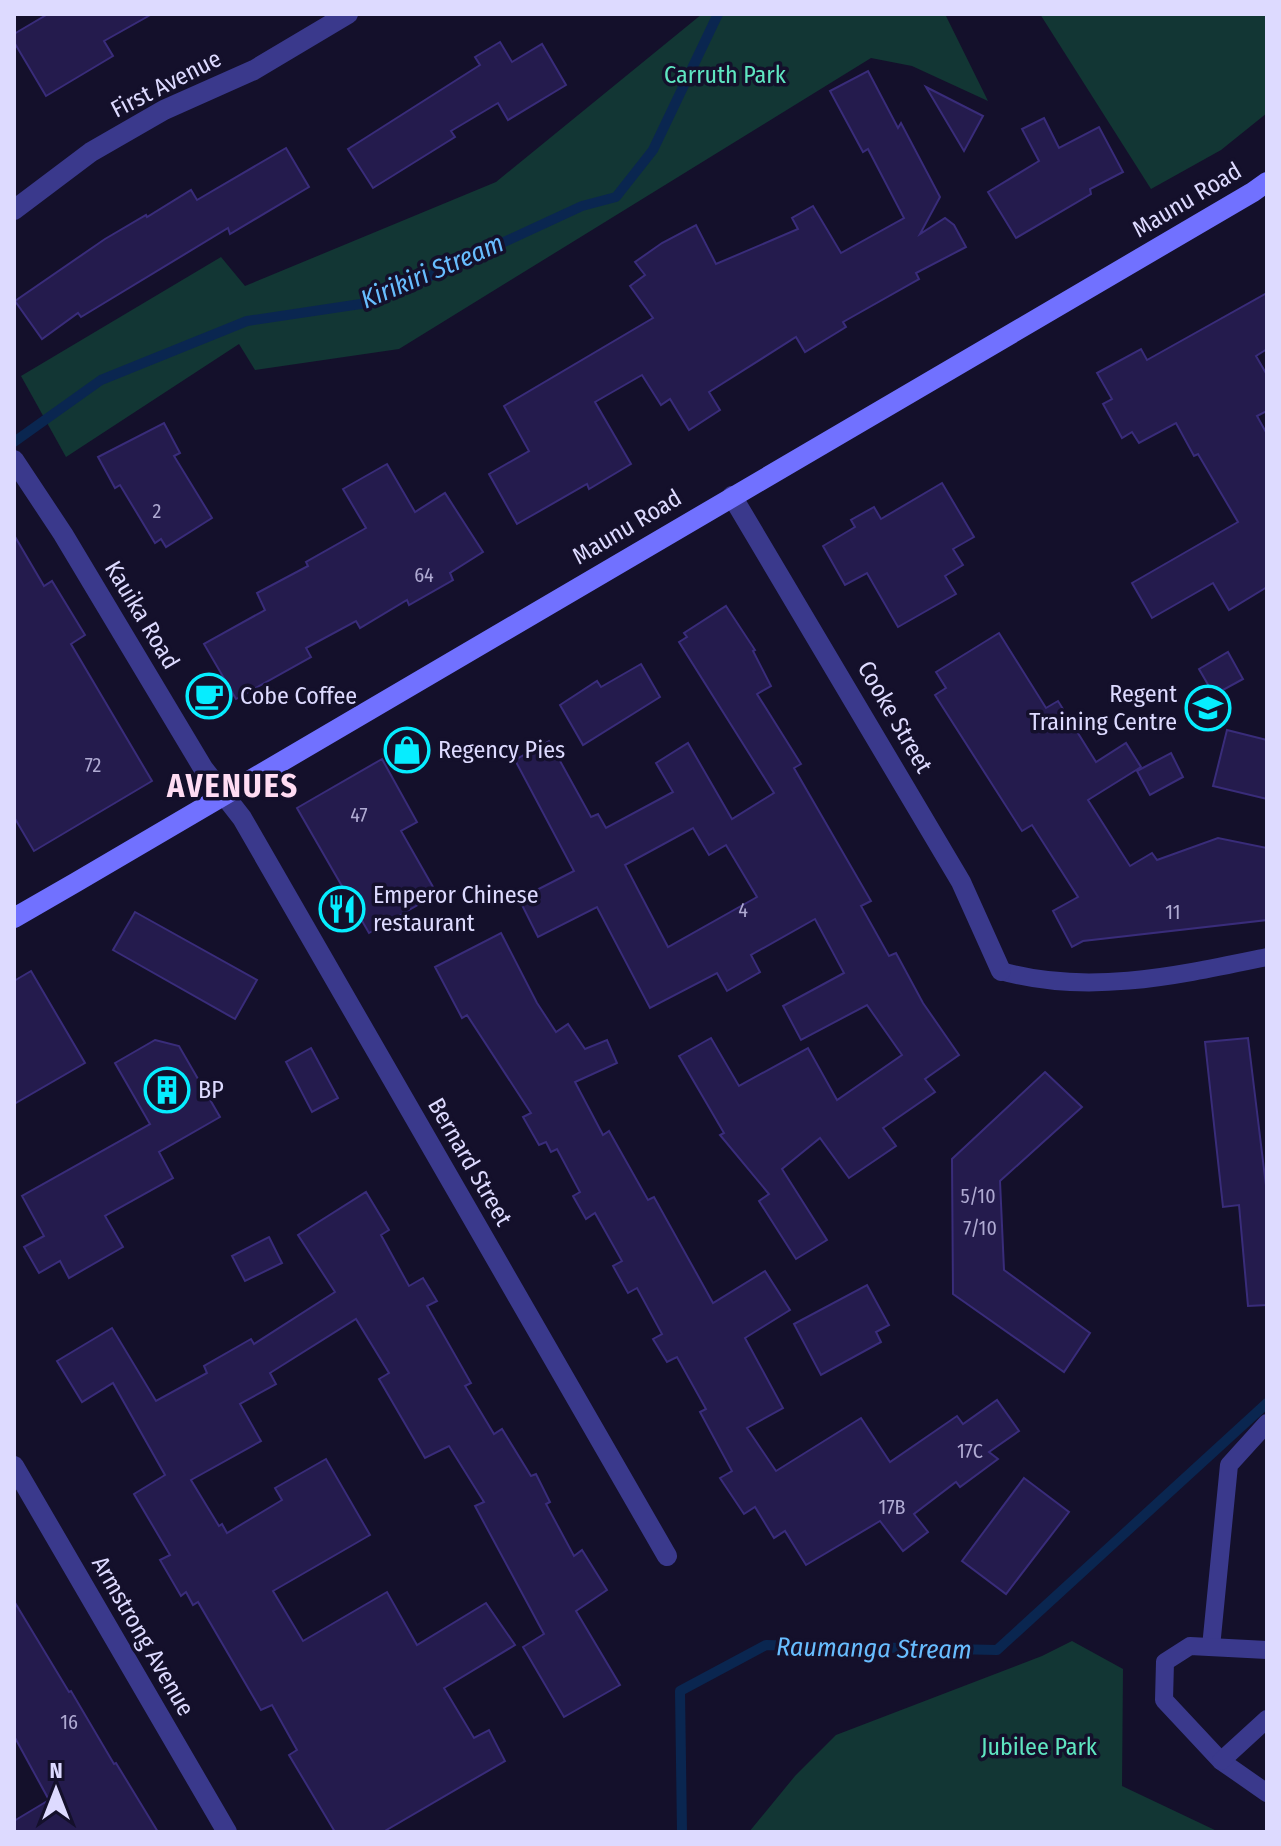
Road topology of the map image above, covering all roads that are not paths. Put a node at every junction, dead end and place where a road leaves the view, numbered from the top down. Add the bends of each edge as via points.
1 (348, 14) edge
2 (1267, 182) edge
3 (14, 210) edge
4 (14, 460) edge
5 (732, 496) junction
6 (225, 796) junction
7 (14, 918) edge
8 (1267, 957) edge
9 (1001, 971) joint
10 (1267, 1423) edge
11 (14, 1466) edge
12 (667, 1556) dead end
13 (1211, 1647) junction
14 (1267, 1650) edge
15 (1267, 1719) edge
16 (1221, 1761) junction
17 (1267, 1793) edge
18 (227, 1832) edge

1 - 3 street, First Avenue via 254,70 164,110 91,152
2 - 5 main road, Maunu Road
4 - 6 street, Kauika Road
5 - 6 main road, Maunu Road
5 - 9 street, Cooke Street via 961,882
6 - 7 main road, Maunu Road
6 - 12 street, Bernard Street
8 - 9 lane via 1095,984 1028,979
10 - 13 lane via 1229,1465
11 - 18 street, Armstrong Avenue
13 - 14 lane
13 - 16 lane via 1190,1646 1165,1662 1164,1700
15 - 16 lane
16 - 17 lane

